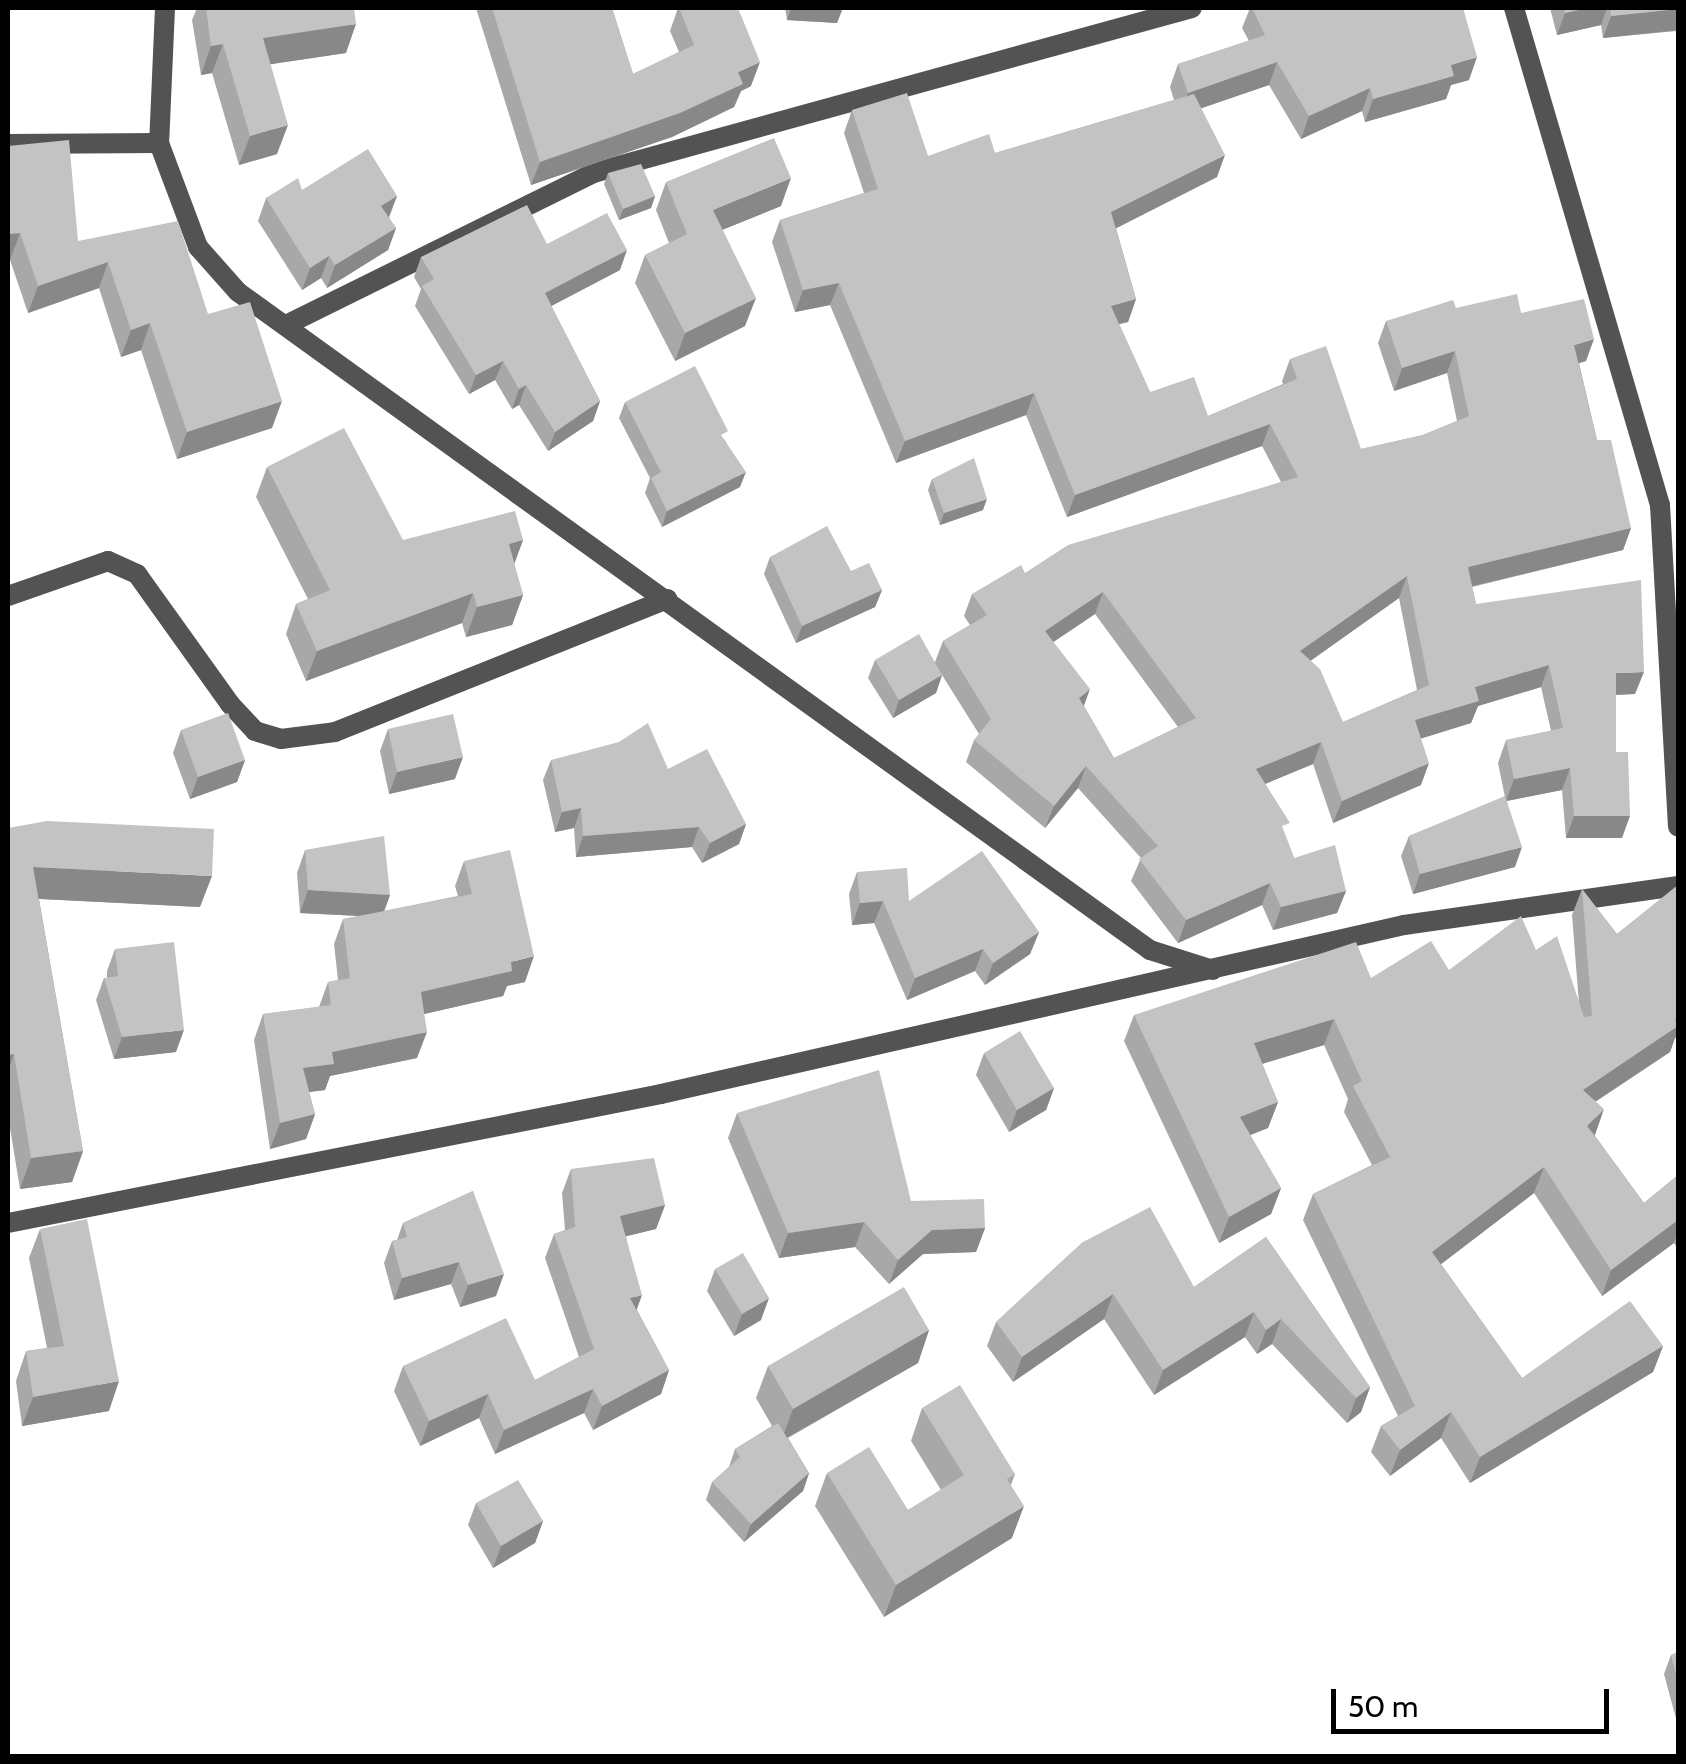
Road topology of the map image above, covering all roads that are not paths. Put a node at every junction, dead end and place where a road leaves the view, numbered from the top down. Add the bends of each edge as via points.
1 (165, 8) edge
2 (1192, 8) edge
3 (1514, 8) edge
4 (159, 143) junction
5 (8, 144) edge
6 (290, 323) junction
7 (8, 596) edge
8 (667, 599) junction
9 (1678, 826) edge
10 (1678, 886) edge
11 (1213, 970) junction
12 (8, 1223) edge

1 - 4 street
2 - 6 street via 593,173
3 - 9 street via 1660,505
4 - 5 street
4 - 6 street via 198,247 238,292
6 - 8 street
7 - 8 street via 108,561 137,574 230,704 255,731 281,739 335,732
8 - 11 street via 1150,950
10 - 11 street via 1404,925
11 - 12 street via 642,1098

